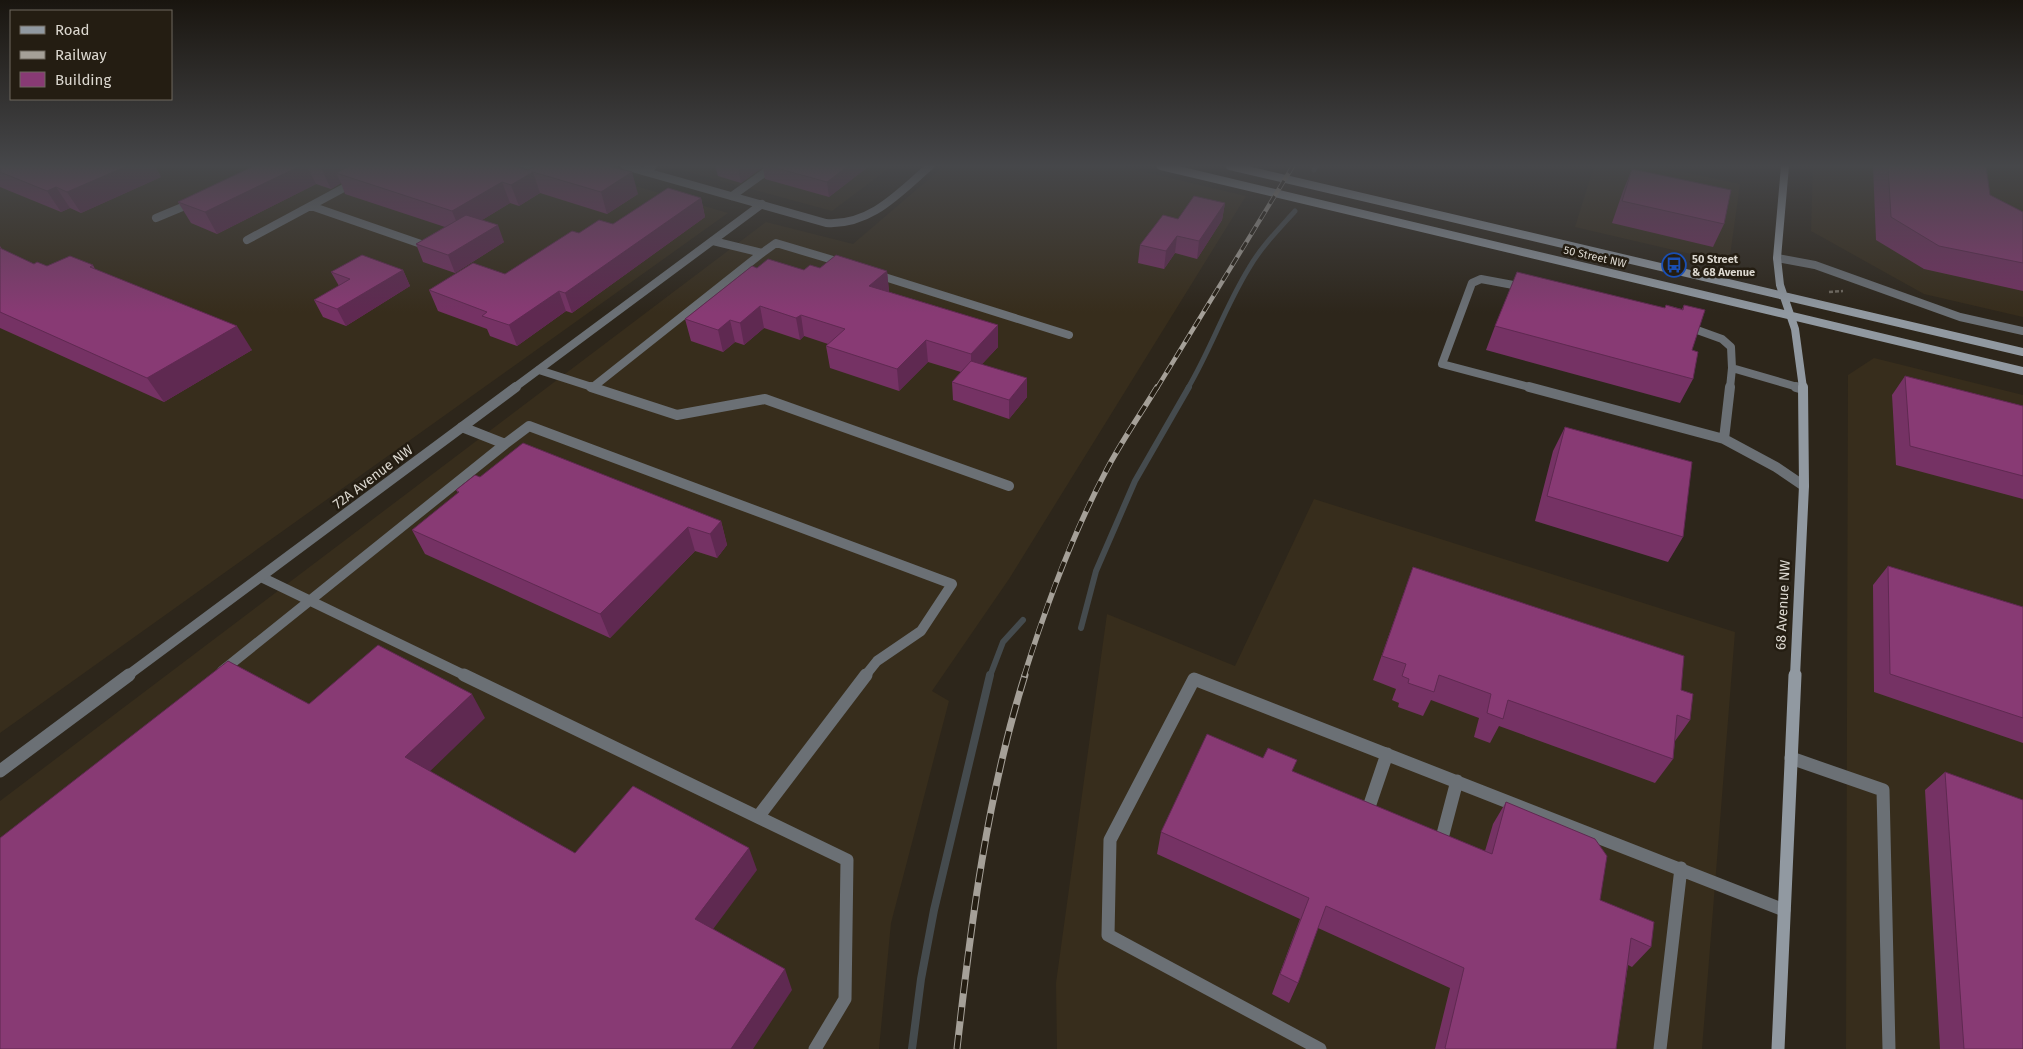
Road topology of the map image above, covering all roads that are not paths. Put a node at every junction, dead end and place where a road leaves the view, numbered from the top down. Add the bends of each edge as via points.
1 (163, 215) edge
2 (294, 215) edge
3 (337, 215) edge
4 (747, 215) edge
5 (800, 215) edge
6 (869, 215) edge
7 (1367, 215) edge
8 (1439, 215) edge
9 (1781, 215) edge
10 (156, 218) dead end
11 (247, 240) dead end
12 (713, 241) junction
13 (421, 244) edge
14 (762, 253) junction
15 (1777, 258) junction
16 (848, 265) edge
17 (867, 271) edge
18 (1536, 290) edge
19 (1784, 296) junction
20 (1792, 316) junction
21 (1676, 324) edge
22 (2023, 332) edge
23 (1070, 335) dead end
24 (2023, 352) edge
25 (1732, 368) junction
26 (539, 370) junction
27 (2023, 371) edge
28 (593, 387) junction
29 (1803, 389) junction
30 (462, 427) junction
31 (1724, 440) junction
32 (505, 444) junction
33 (1009, 486) dead end
34 (1804, 486) junction
35 (261, 577) junction
36 (312, 601) junction
37 (210, 680) edge
38 (1387, 754) junction
39 (1791, 758) junction
40 (0, 771) edge
41 (1457, 781) junction
42 (1370, 807) edge
43 (758, 816) junction
44 (1442, 838) edge
45 (1681, 868) junction
46 (1784, 910) junction
47 (815, 1049) edge
48 (1320, 1049) edge
49 (1660, 1049) edge
50 (1778, 1049) edge
51 (1889, 1049) edge

1 - 10 street
2 - 11 street
3 - 13 street
4 - 12 street, 72A Avenue NW
5 - 6 street via 832,224 849,224
7 - 20 main road, 50 Street NW
8 - 19 main road, 50 Street NW
9 - 15 main road, 68 Avenue NW
12 - 14 street
12 - 26 street, 72A Avenue NW
14 - 16 street via 776,243
14 - 28 street
15 - 19 main road, 68 Avenue NW
15 - 22 street via 1815,265 1960,317
17 - 23 street
18 - 31 street via 1499,280 1481,279 1472,283 1442,364
19 - 20 main road, 68 Avenue NW
19 - 24 main road, 50 Street NW
20 - 27 main road, 50 Street NW
20 - 29 main road, 68 Avenue NW
21 - 25 street via 1722,339 1731,347
25 - 29 street
25 - 31 street
26 - 28 street
26 - 30 street, 72A Avenue NW
28 - 33 street via 677,415 765,399
29 - 34 main road, 68 Avenue NW
30 - 32 street
30 - 35 street, 72A Avenue NW
31 - 34 street via 1776,467
32 - 36 street
32 - 43 street via 529,426 952,584 921,631 877,661
34 - 39 main road, 68 Avenue NW
35 - 36 street
35 - 40 street, 72A Avenue NW
36 - 37 street
36 - 43 street
38 - 41 street
38 - 42 street
38 - 48 street via 1194,678 1110,840 1108,935
39 - 46 main road, 68 Avenue NW
39 - 51 street via 1883,790
41 - 44 street
41 - 45 street
43 - 47 street via 847,860 845,999
45 - 46 street
45 - 49 street
46 - 50 main road, 68 Avenue NW

